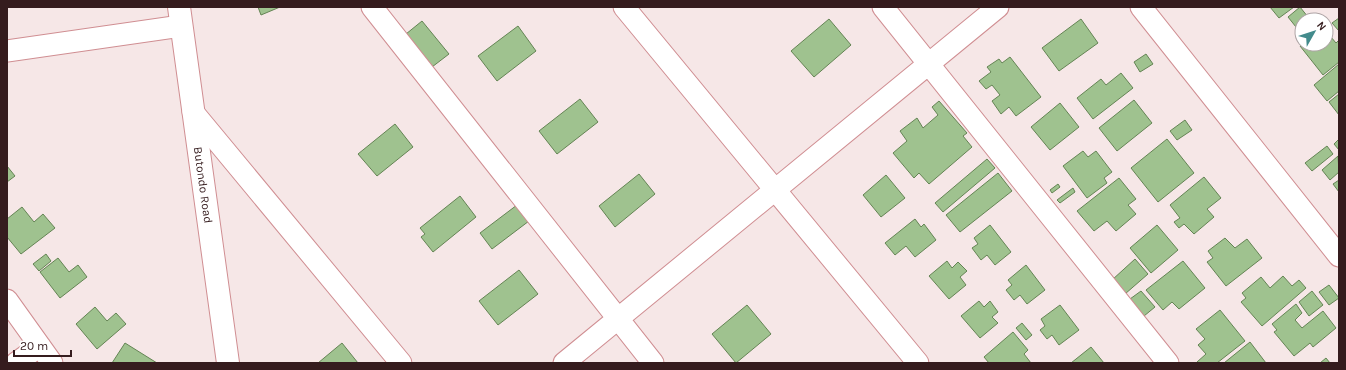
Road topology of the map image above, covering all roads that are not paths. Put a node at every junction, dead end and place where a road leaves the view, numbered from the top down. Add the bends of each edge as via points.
1 (372, 7) edge
2 (624, 7) edge
3 (883, 7) edge
4 (998, 7) edge
5 (1141, 7) edge
6 (180, 16) edge
7 (7, 51) edge
8 (929, 64) junction
9 (193, 112) junction
10 (776, 190) junction
11 (1339, 256) edge
12 (7, 300) edge
13 (618, 320) junction
14 (46, 355) edge
15 (16, 363) edge
16 (228, 363) edge
17 (401, 363) edge
18 (564, 363) edge
19 (653, 363) edge
20 (918, 363) edge
21 (1168, 363) edge

1 - 13 street
2 - 10 street
3 - 8 street
4 - 8 street
5 - 11 street
6 - 7 street
6 - 9 street, Butondo Road
8 - 10 street
8 - 21 street
9 - 16 street, Butondo Road
9 - 17 street
10 - 13 street
10 - 20 street
12 - 14 street
13 - 18 street
13 - 19 street
14 - 15 street

